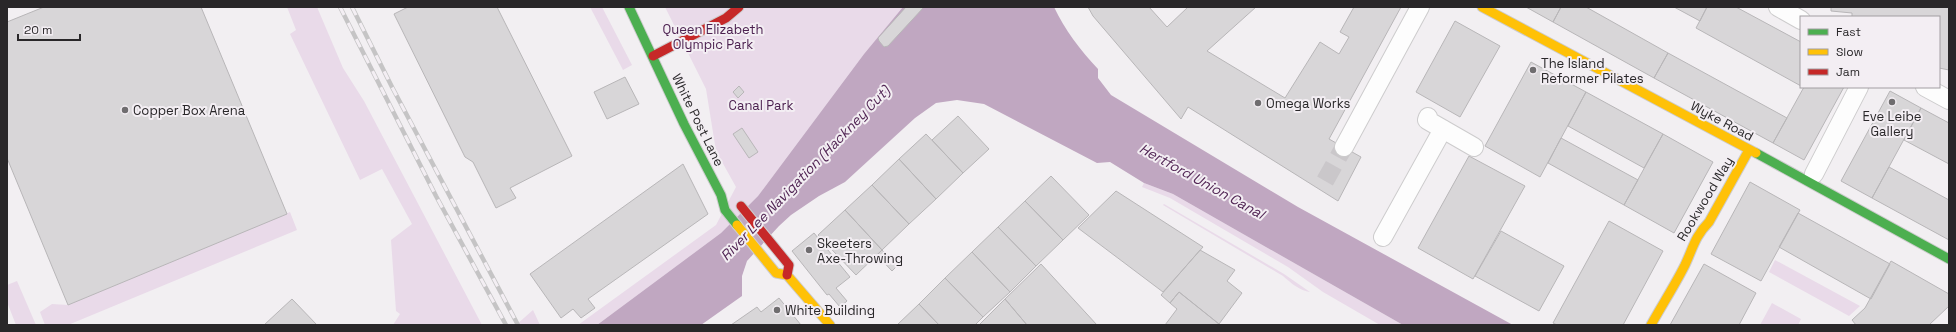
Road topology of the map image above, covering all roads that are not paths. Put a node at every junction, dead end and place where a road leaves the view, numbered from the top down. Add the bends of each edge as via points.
1 (629, 7) edge
2 (739, 7) edge
3 (1420, 7) edge
4 (1482, 7) edge
5 (1778, 7) edge
6 (1800, 19) edge
7 (653, 56) junction
8 (1859, 88) edge
9 (1927, 88) edge
10 (1949, 100) edge
11 (1428, 117) dead end
12 (1443, 129) junction
13 (1344, 147) tunnel mouth
14 (1474, 147) dead end
15 (1749, 150) junction
16 (1814, 174) dead end
17 (722, 194) junction
18 (1383, 237) dead end
19 (1949, 260) edge
20 (787, 275) junction
21 (830, 325) edge
22 (1651, 325) edge

1 - 7 street, White Post Lane
2 - 7 street via 726,18
3 - 13 street
4 - 15 street, Wyke Road
5 - 6 street
7 - 17 street, White Post Lane via 684,124
8 - 16 street
9 - 10 street
11 - 12 street via 1427,120
12 - 14 street
12 - 18 street
15 - 19 street, Wyke Road
15 - 22 street, Rookwood Way via 1709,222 1691,247 1685,264
17 - 20 street, White Post Lane via 725,210 760,254 776,273
17 - 20 street, White Post Lane via 735,199 789,265
20 - 21 street, White Post Lane

